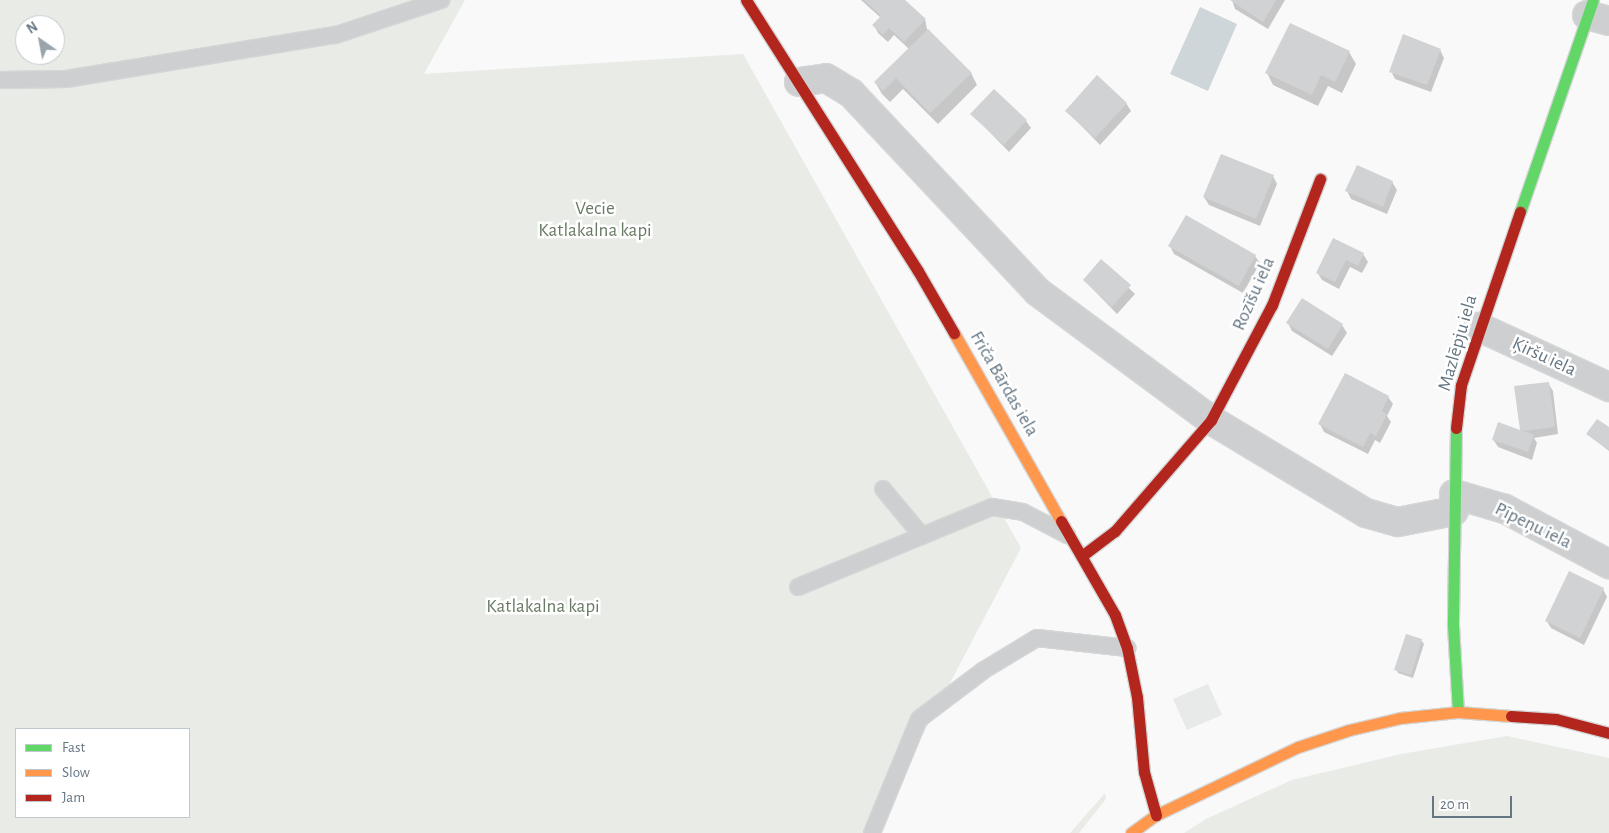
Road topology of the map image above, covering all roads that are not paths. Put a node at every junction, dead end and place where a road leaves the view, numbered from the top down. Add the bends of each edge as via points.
1 (441, 0) edge
2 (746, 0) edge
3 (1596, 12) edge
4 (0, 80) edge
5 (799, 82) junction
6 (1320, 179) dead end
7 (1479, 327) junction
8 (1609, 387) edge
9 (1211, 420) junction
10 (883, 489) dead end
11 (1454, 502) junction
12 (922, 536) junction
13 (1073, 538) junction
14 (1084, 555) junction
15 (1609, 564) edge
16 (798, 587) dead end
17 (1127, 648) junction
18 (1458, 712) junction
19 (1609, 734) edge
20 (1156, 815) junction
21 (872, 833) edge
22 (1131, 833) edge

1 - 4 lane via 336,35 66,79
2 - 5 street, Friča Bārdas iela
3 - 7 street, Mazlēpju iela
5 - 9 street via 826,78 851,92 1038,292
5 - 13 street, Friča Bārdas iela via 918,271
6 - 9 street, Rozīšu iela via 1272,305
7 - 8 street, Ķiršu iela
7 - 11 street, Mazlēpju iela via 1462,386 1456,426
9 - 11 street via 1366,513 1398,522
9 - 14 street, Rozīšu iela via 1116,530
10 - 12 lane
11 - 15 street, Pīpeņu iela via 1506,509
11 - 18 street, Mazlēpju iela via 1453,625
12 - 13 lane via 992,507 1023,512
12 - 16 lane
13 - 14 street, Friča Bārdas iela
14 - 17 street, Friča Bārdas iela via 1115,615
17 - 20 street, Friča Bārdas iela via 1137,697 1144,772
17 - 21 lane via 1037,638 984,670 919,720
18 - 19 street via 1556,720
18 - 20 street via 1400,718 1298,747
20 - 22 street

